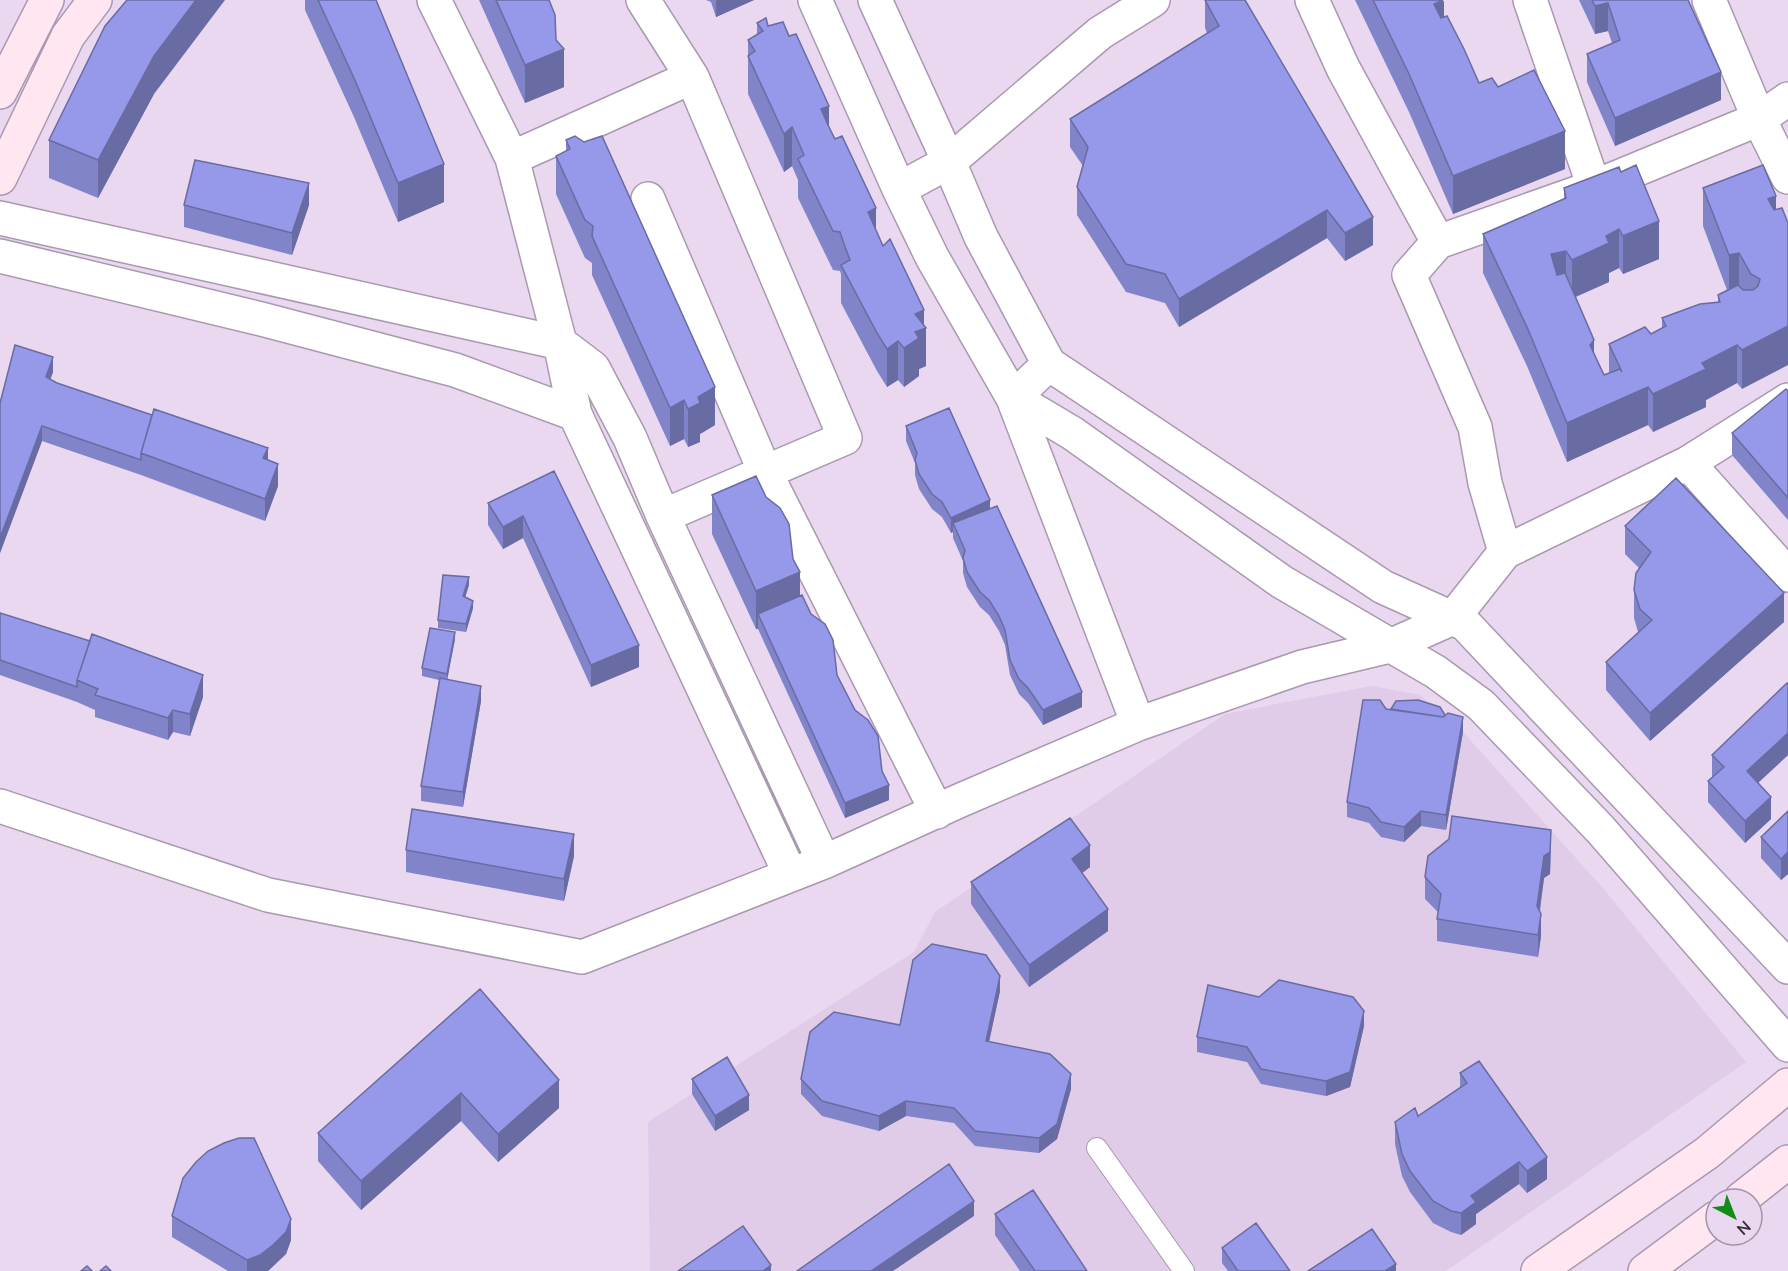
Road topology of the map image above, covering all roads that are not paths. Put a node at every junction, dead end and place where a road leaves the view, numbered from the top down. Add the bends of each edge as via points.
1 (47, 0) edge
2 (95, 0) edge
3 (434, 0) edge
4 (643, 0) edge
5 (815, 0) edge
6 (875, 0) edge
7 (1153, 0) edge
8 (1312, 0) edge
9 (1530, 0) edge
10 (1709, 0) edge
11 (692, 77) junction
12 (0, 92) edge
13 (1788, 99) edge
14 (1759, 119) junction
15 (512, 158) junction
16 (949, 162) junction
17 (1788, 177) edge
18 (0, 178) edge
19 (1594, 187) junction
20 (899, 189) junction
21 (648, 199) dead end
22 (0, 218) edge
23 (1438, 242) junction
24 (0, 256) edge
25 (560, 343) junction
26 (1049, 364) junction
27 (1013, 398) junction
28 (1788, 400) edge
29 (575, 414) junction
30 (1688, 463) junction
31 (765, 472) junction
32 (663, 516) junction
33 (1505, 552) junction
34 (1788, 575) edge
35 (1453, 618) junction
36 (1390, 646) junction
37 (1138, 724) junction
38 (0, 806) edge
39 (937, 812) junction
40 (824, 862) junction
41 (790, 874) junction
42 (1788, 967) edge
43 (1788, 1045) edge
44 (1788, 1085) edge
45 (1097, 1148) dead end
46 (1788, 1162) edge
47 (1756, 1187) edge
48 (1704, 1227) edge
49 (1184, 1271) edge
50 (1538, 1271) edge
51 (1645, 1271) edge

1 - 12 main road
2 - 18 main road via 69,36
3 - 15 street
4 - 11 street
5 - 20 street
6 - 16 street
7 - 16 street via 1100,33
8 - 23 street via 1343,68
9 - 19 street
10 - 14 street
11 - 15 street
11 - 31 street via 845,438
13 - 14 street
14 - 17 street
14 - 19 street
15 - 25 street
16 - 20 street
16 - 26 street via 981,237
19 - 23 street
20 - 27 street via 932,257
21 - 31 street
22 - 25 street
23 - 33 street via 1409,275 1474,427
24 - 29 street via 454,370
25 - 29 street
25 - 32 street via 593,368 630,438
26 - 27 street
26 - 35 street via 1383,587
27 - 36 street via 1072,433 1282,582
27 - 37 street
28 - 30 street
29 - 41 street
30 - 33 street
30 - 34 street
31 - 32 street
31 - 39 street
32 - 40 street
33 - 35 street
35 - 36 street
35 - 42 street via 1465,624
36 - 37 street via 1302,667
36 - 43 street via 1436,672 1481,705 1600,829
37 - 39 street
38 - 41 street via 268,895 582,957
39 - 40 street
40 - 41 street
44 - 50 main road via 1707,1153
45 - 49 lane
46 - 47 main road
48 - 51 main road

